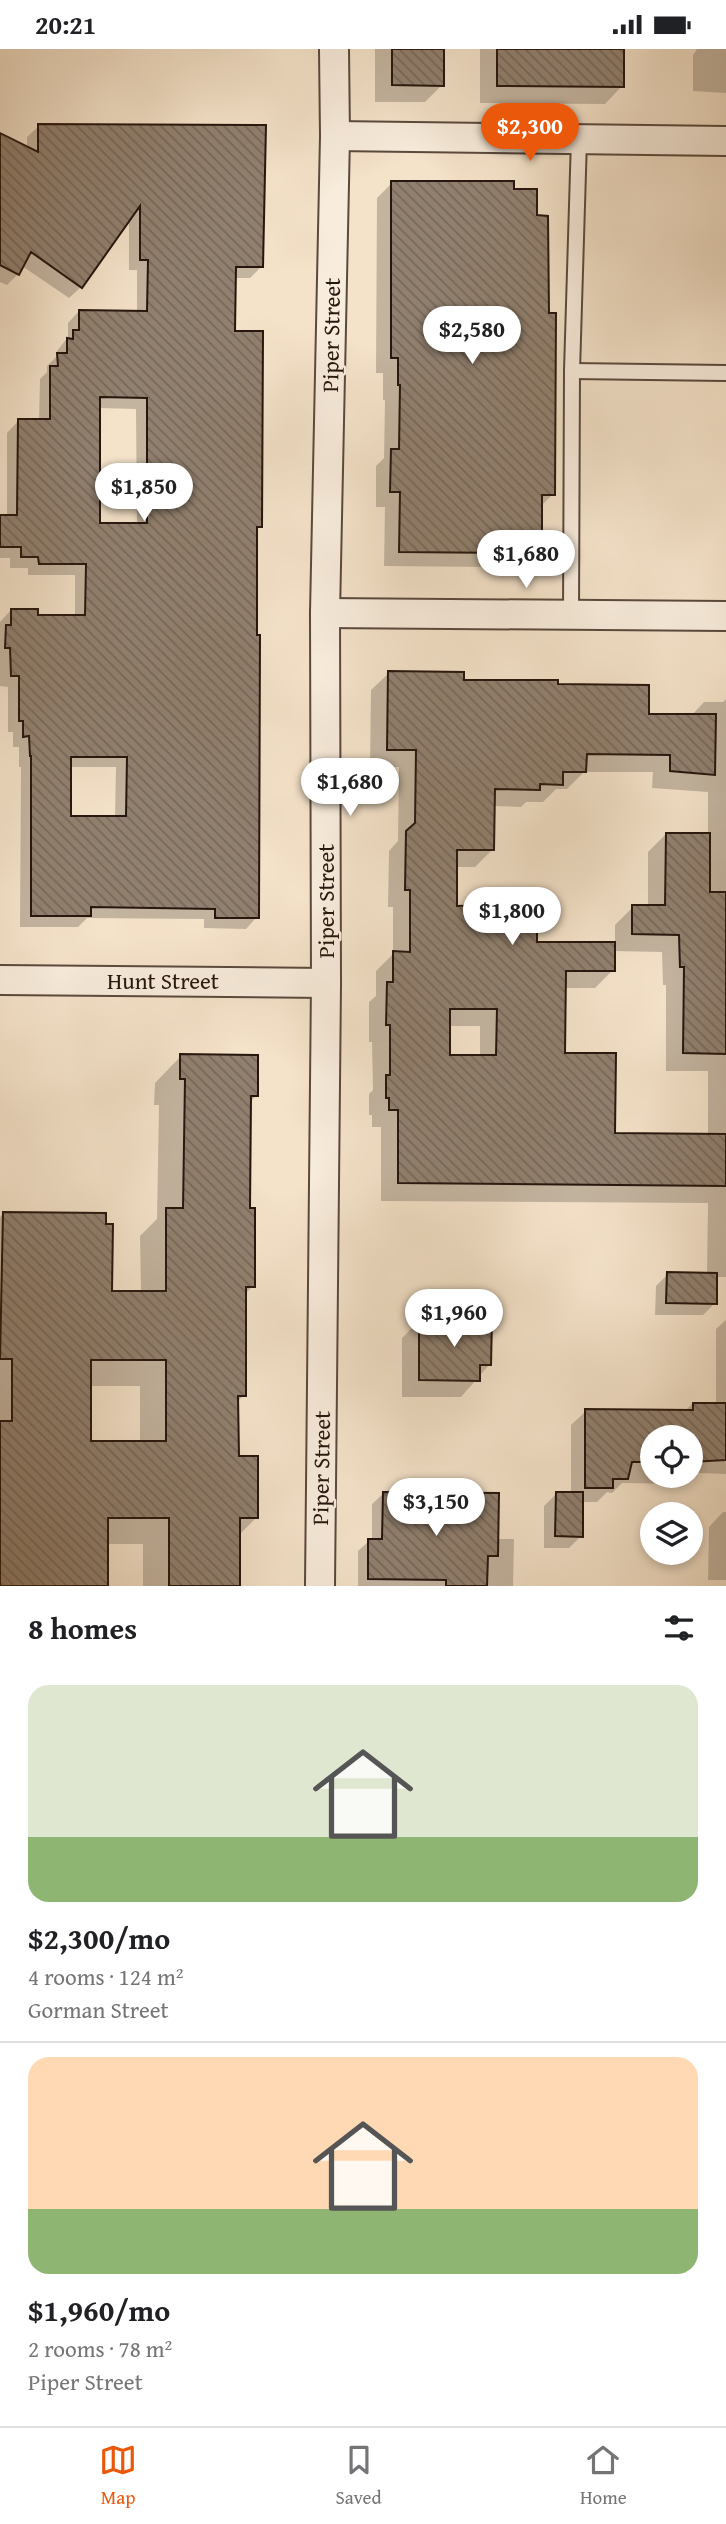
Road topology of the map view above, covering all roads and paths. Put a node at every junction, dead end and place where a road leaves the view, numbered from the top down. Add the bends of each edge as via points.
1 (334, 49) edge
2 (335, 137) junction
3 (579, 139) junction
4 (726, 141) edge
5 (572, 371) junction
6 (726, 373) edge
7 (326, 613) junction
8 (571, 615) junction
9 (726, 616) edge
10 (0, 980) edge
11 (326, 983) junction
12 (320, 1586) edge

1 - 2 street, Piper Street
2 - 3 street
2 - 7 street, Piper Street
3 - 4 street
3 - 5 lane
5 - 6 lane
5 - 8 lane
7 - 8 street
7 - 11 street, Piper Street
8 - 9 street
10 - 11 street, Hunt Street
11 - 12 street, Piper Street

